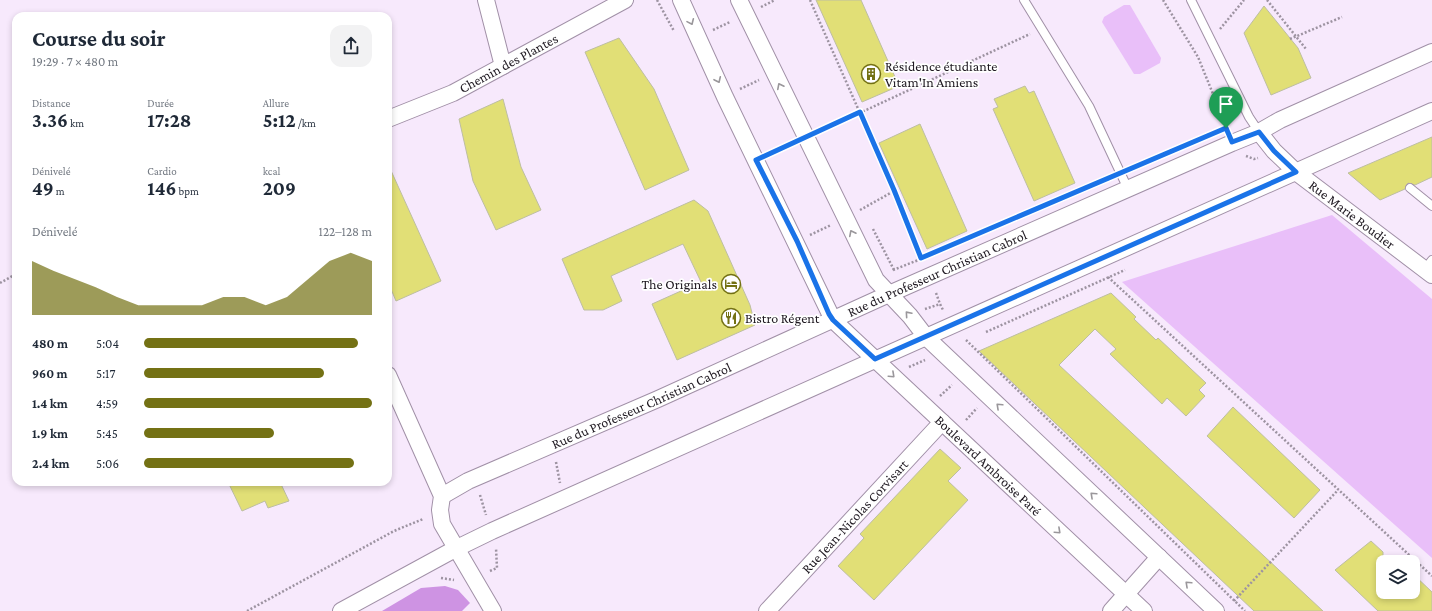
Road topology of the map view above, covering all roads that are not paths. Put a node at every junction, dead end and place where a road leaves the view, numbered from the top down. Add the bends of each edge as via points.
1 (486, 0) edge
2 (625, 0) edge
3 (682, 0) edge
4 (739, 0) edge
5 (1024, 0) edge
6 (1191, 0) edge
7 (1432, 52) edge
8 (503, 66) junction
9 (1432, 112) edge
10 (392, 117) edge
11 (1259, 132) junction
12 (1296, 172) junction
13 (1410, 188) dead end
14 (1128, 189) junction
15 (1432, 206) edge
16 (1430, 268) edge
17 (889, 294) junction
18 (833, 320) junction
19 (926, 336) junction
20 (875, 359) junction
21 (392, 384) edge
22 (942, 422) junction
23 (442, 496) junction
24 (455, 549) junction
25 (1159, 557) junction
26 (1126, 594) junction
27 (341, 611) edge
28 (492, 611) edge
29 (767, 611) edge
30 (1111, 611) edge
31 (1144, 611) edge
32 (1216, 611) edge

1 - 8 street
2 - 8 street, Chemin des Plantes
3 -> 18 street
17 -> 4 street via 876,280
5 - 14 lane via 1089,106
6 - 11 lane via 1249,117
7 - 11 street, Rue du Professeur Christian Cabrol via 1280,120
8 - 10 street, Chemin des Plantes via 453,93
9 - 12 street
11 - 12 street, Rue Marie Boudier
11 - 14 street, Rue du Professeur Christian Cabrol
12 - 16 street, Rue Marie Boudier
12 - 19 street
13 - 15 lane
14 - 17 street, Rue du Professeur Christian Cabrol
17 - 18 street, Rue du Professeur Christian Cabrol
19 -> 17 street
18 - 20 street, Boulevard Ambroise Paré
18 - 23 street, Rue du Professeur Christian Cabrol via 468,481
19 - 20 street
25 -> 19 street
20 -> 22 street, Boulevard Ambroise Paré
20 - 24 street
21 - 23 street
22 -> 26 street, Boulevard Ambroise Paré
22 - 29 street, Rue Jean-Nicolas Corvisart
23 - 24 street via 440,516
24 - 27 street
24 - 28 street
25 - 26 street
32 -> 25 street
26 - 30 street
26 - 31 street, Boulevard Ambroise Paré

